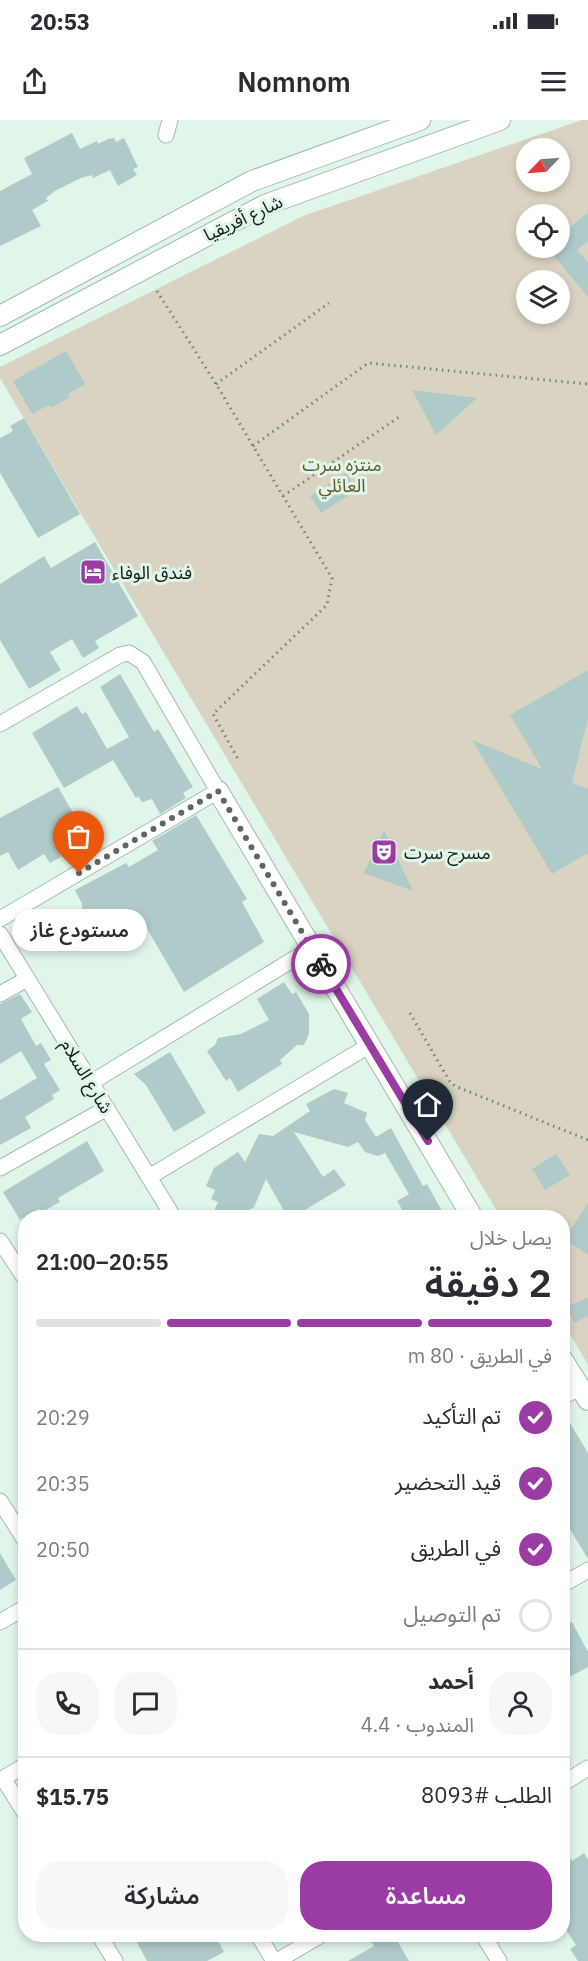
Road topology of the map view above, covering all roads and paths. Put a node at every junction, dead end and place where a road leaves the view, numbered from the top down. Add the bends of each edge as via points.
1 (170, 120) edge
2 (420, 120) edge
3 (500, 120) edge
4 (166, 135) dead end
5 (157, 291) dead end
6 (329, 303) dead end
7 (0, 316) edge
8 (0, 345) edge
9 (216, 384) junction
10 (588, 384) edge
11 (402, 415) dead end
12 (253, 446) junction
13 (283, 496) junction
14 (0, 724) edge
15 (239, 761) dead end
16 (218, 791) junction
17 (0, 919) edge
18 (0, 934) edge
19 (312, 948) junction
20 (27, 979) junction
21 (0, 994) edge
22 (410, 1014) dead end
23 (370, 1045) junction
24 (92, 1082) junction
25 (107, 1108) junction
26 (588, 1140) edge
27 (0, 1168) edge
28 (149, 1177) junction
29 (169, 1210) edge
30 (468, 1210) edge
31 (0, 1240) edge
32 (18, 1268) edge
33 (570, 1371) edge
34 (584, 1393) edge
35 (0, 1501) edge
36 (18, 1529) edge
37 (588, 1570) edge
38 (570, 1580) edge
39 (18, 1612) edge
40 (0, 1622) edge
41 (588, 1768) edge
42 (18, 1770) edge
43 (2, 1779) edge
44 (570, 1779) edge
45 (18, 1803) edge
46 (103, 1942) edge
47 (263, 1942) edge
48 (309, 1942) edge
49 (487, 1942) edge
50 (115, 1961) edge
51 (275, 1961) edge
52 (499, 1961) edge

1 - 4 street
2 - 7 street, شارع أفريقيا via 252,182
3 - 8 street, شارع أفريقيا via 265,205
5 - 9 path
6 - 9 path
9 - 12 path
10 - 12 path via 368,363
11 - 13 path
12 - 13 path
13 - 15 path via 332,578 327,605 213,714
14 - 16 street via 129,653 143,662
16 - 17 street
16 - 19 street
18 - 20 street, شارع السلام
19 - 23 street
19 - 24 street
20 - 21 street
20 - 24 street, شارع السلام
22 - 26 path via 455,1086
23 - 28 street
23 - 30 street
24 - 25 street, شارع السلام
25 - 27 street
25 - 28 street, شارع السلام
28 - 29 street, شارع السلام
31 - 32 street
33 - 34 street
35 - 36 street
37 - 38 street
39 - 40 street
41 - 44 street
42 - 43 street
43 - 45 street
46 - 50 street
47 - 51 street
48 - 51 street
49 - 52 street

